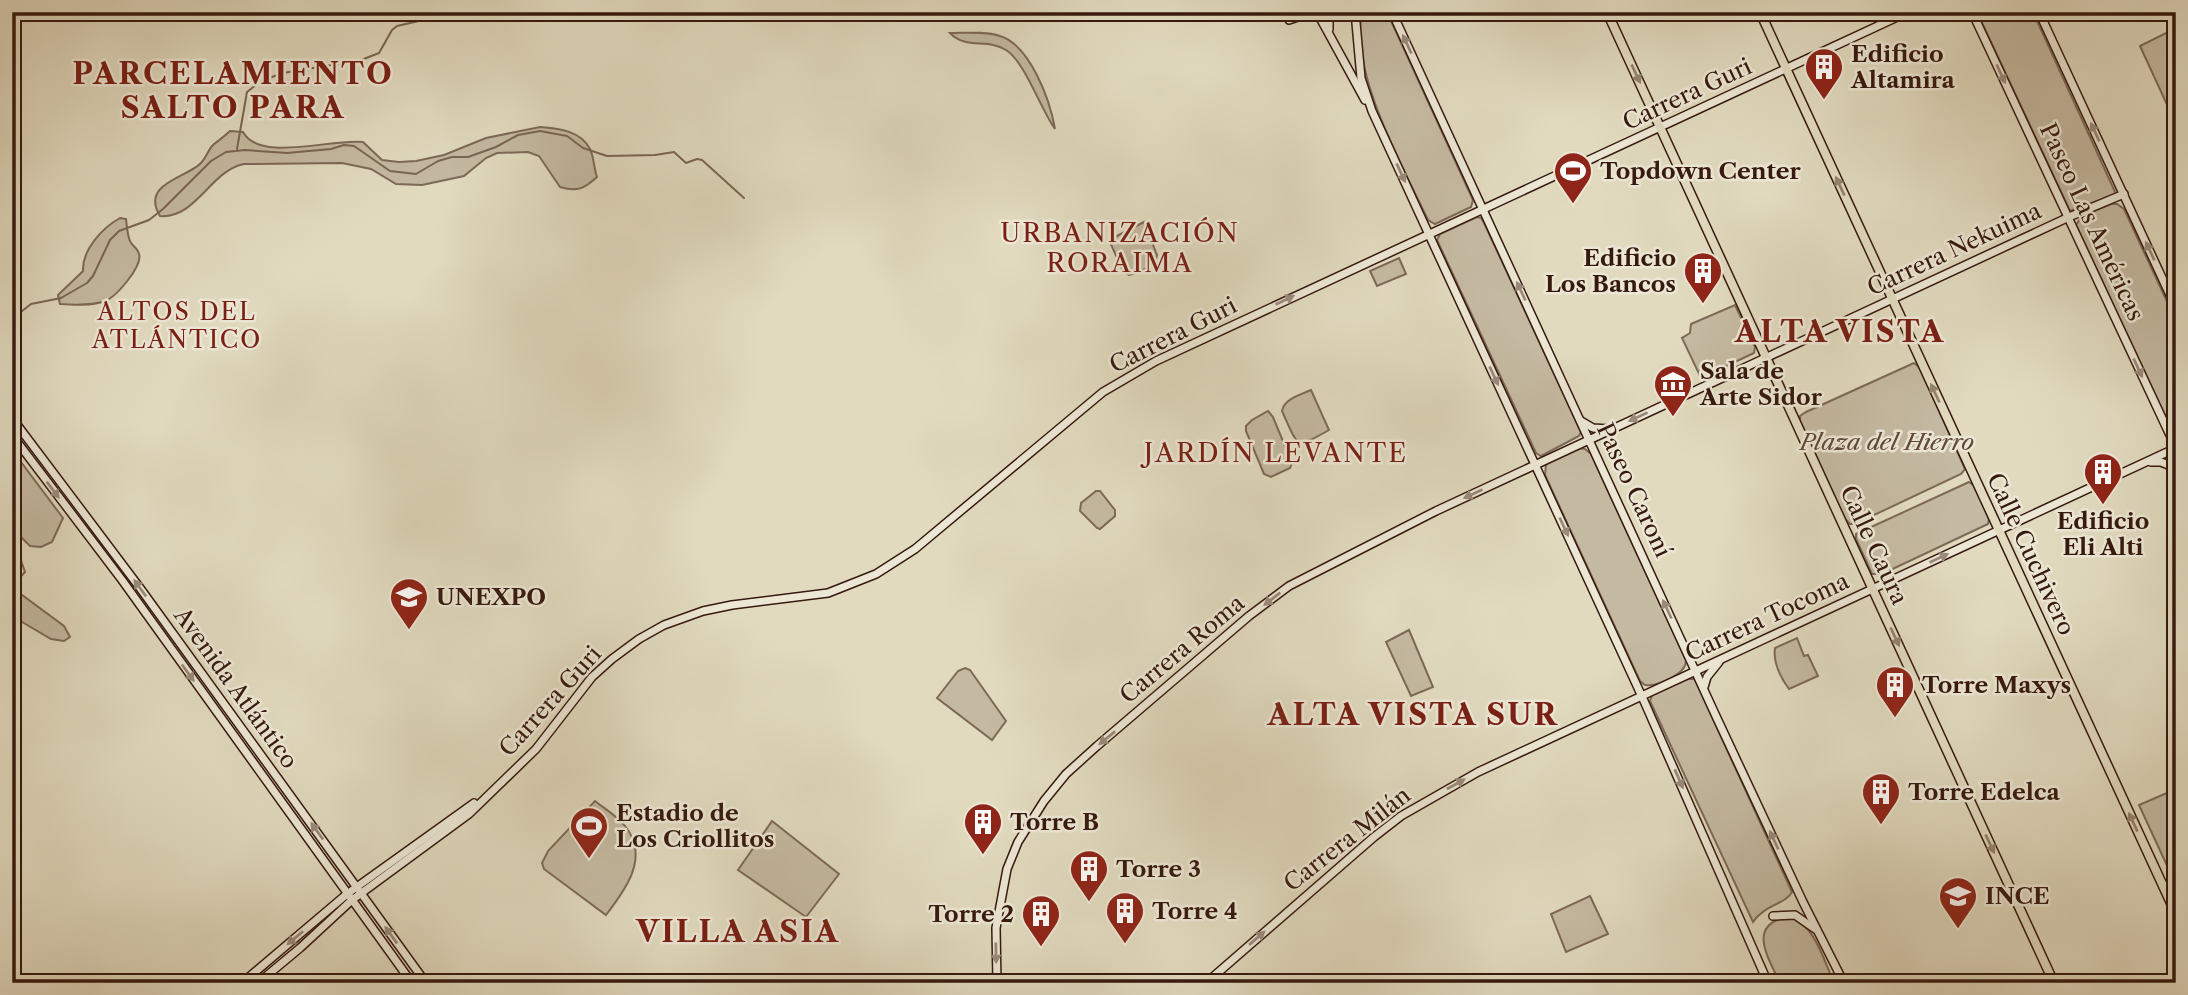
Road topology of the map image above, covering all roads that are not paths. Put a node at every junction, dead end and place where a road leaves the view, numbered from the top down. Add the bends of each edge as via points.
1 (1329, 12) edge
2 (1357, 12) edge
3 (1391, 12) edge
4 (1607, 12) edge
5 (1760, 12) edge
6 (1908, 12) edge
7 (1972, 12) edge
8 (2039, 12) edge
9 (1289, 20) dead end
10 (1329, 32) junction
11 (1786, 69) junction
12 (1372, 111) junction
13 (1660, 128) junction
14 (2124, 194) junction
15 (1500, 202) junction
16 (1483, 210) junction
17 (2069, 217) junction
18 (1492, 229) junction
19 (1429, 235) junction
20 (1892, 299) junction
21 (2176, 308) edge
22 (1766, 358) junction
23 (12, 418) edge
24 (1580, 420) junction
25 (1613, 429) junction
26 (12, 435) edge
27 (1589, 440) junction
28 (2176, 448) edge
29 (2143, 463) junction
30 (1535, 465) junction
31 (2176, 468) edge
32 (1999, 530) junction
33 (1873, 589) junction
34 (1722, 659) junction
35 (1696, 671) junction
36 (1706, 694) junction
37 (1642, 696) junction
38 (358, 890) junction
39 (349, 897) junction
40 (2176, 915) edge
41 (1773, 916) dead end
42 (1820, 934) junction
43 (272, 958) junction
44 (281, 964) junction
45 (1843, 982) edge
46 (242, 983) edge
47 (258, 983) edge
48 (412, 983) edge
49 (426, 983) edge
50 (997, 983) edge
51 (1206, 983) edge
52 (1768, 983) edge
53 (2054, 983) edge

1 - 10 street
2 - 12 street via 1361,78
16 -> 3 street, Paseo Caroní
4 -> 13 main road, Calle Caura
5 - 11 main road, Calle Cuchivero
6 - 11 street, Carrera Guri
7 -> 17 street, Paseo Las Américas
14 -> 8 street, Paseo Las Américas
9 - 10 street via 1315,13
10 - 12 street
11 - 13 street, Carrera Guri
20 -> 11 main road, Calle Cuchivero
12 -> 19 street
13 - 15 street, Carrera Guri
13 - 22 main road, Calle Caura
14 - 17 street, Carrera Nekuima
21 -> 14 street, Paseo Las Américas
15 - 16 street, Carrera Guri
15 - 18 street via 1491,217
16 - 18 street, Paseo Caroní
16 - 19 street, Carrera Guri
17 - 20 street, Carrera Nekuima
17 -> 28 street, Paseo Las Américas
24 -> 18 street, Paseo Caroní
19 -> 30 street
38 -> 19 street, Carrera Guri via 489,793 536,749 592,677 639,639 703,611 828,593 876,574 915,549 1103,392 1156,361
20 - 22 street, Carrera Nekuima
32 -> 20 main road, Calle Cuchivero
22 -> 25 street, Carrera Nekuima
22 - 33 main road, Calle Caura
38 -> 23 street, Avenida Atlántico
24 - 25 street via 1593,428
24 - 27 street, Paseo Caroní
25 - 27 street, Carrera Nekuima
26 -> 39 street, Avenida Atlántico
27 - 30 street, Carrera Nekuima
35 -> 27 street, Paseo Caroní
28 - 29 street, Carrera Tocoma
29 - 31 street via 2161,462
29 - 32 street, Carrera Tocoma
30 -> 37 street
30 -> 50 street, Carrera Roma via 1289,586 1066,775 1018,842 1007,869 996,928
33 -> 32 street, Carrera Tocoma
40 -> 32 main road, Calle Cuchivero
33 - 34 street, Carrera Tocoma
33 -> 53 main road, Calle Caura
34 - 35 street, Carrera Tocoma
34 - 36 street via 1705,681
35 - 36 street, Paseo Caroní
35 - 37 street, Carrera Tocoma
42 -> 36 street, Paseo Caroní
51 -> 37 street, Carrera Milán via 1402,816 1478,772
37 -> 52 street
38 - 39 street, Carrera Guri
49 -> 38 street, Avenida Atlántico
39 -> 43 street
39 - 44 street
39 - 48 street, Avenida Atlántico
41 - 42 street via 1795,915
42 - 45 street, Paseo Caroní
43 - 44 street
43 - 46 street
44 - 47 street

